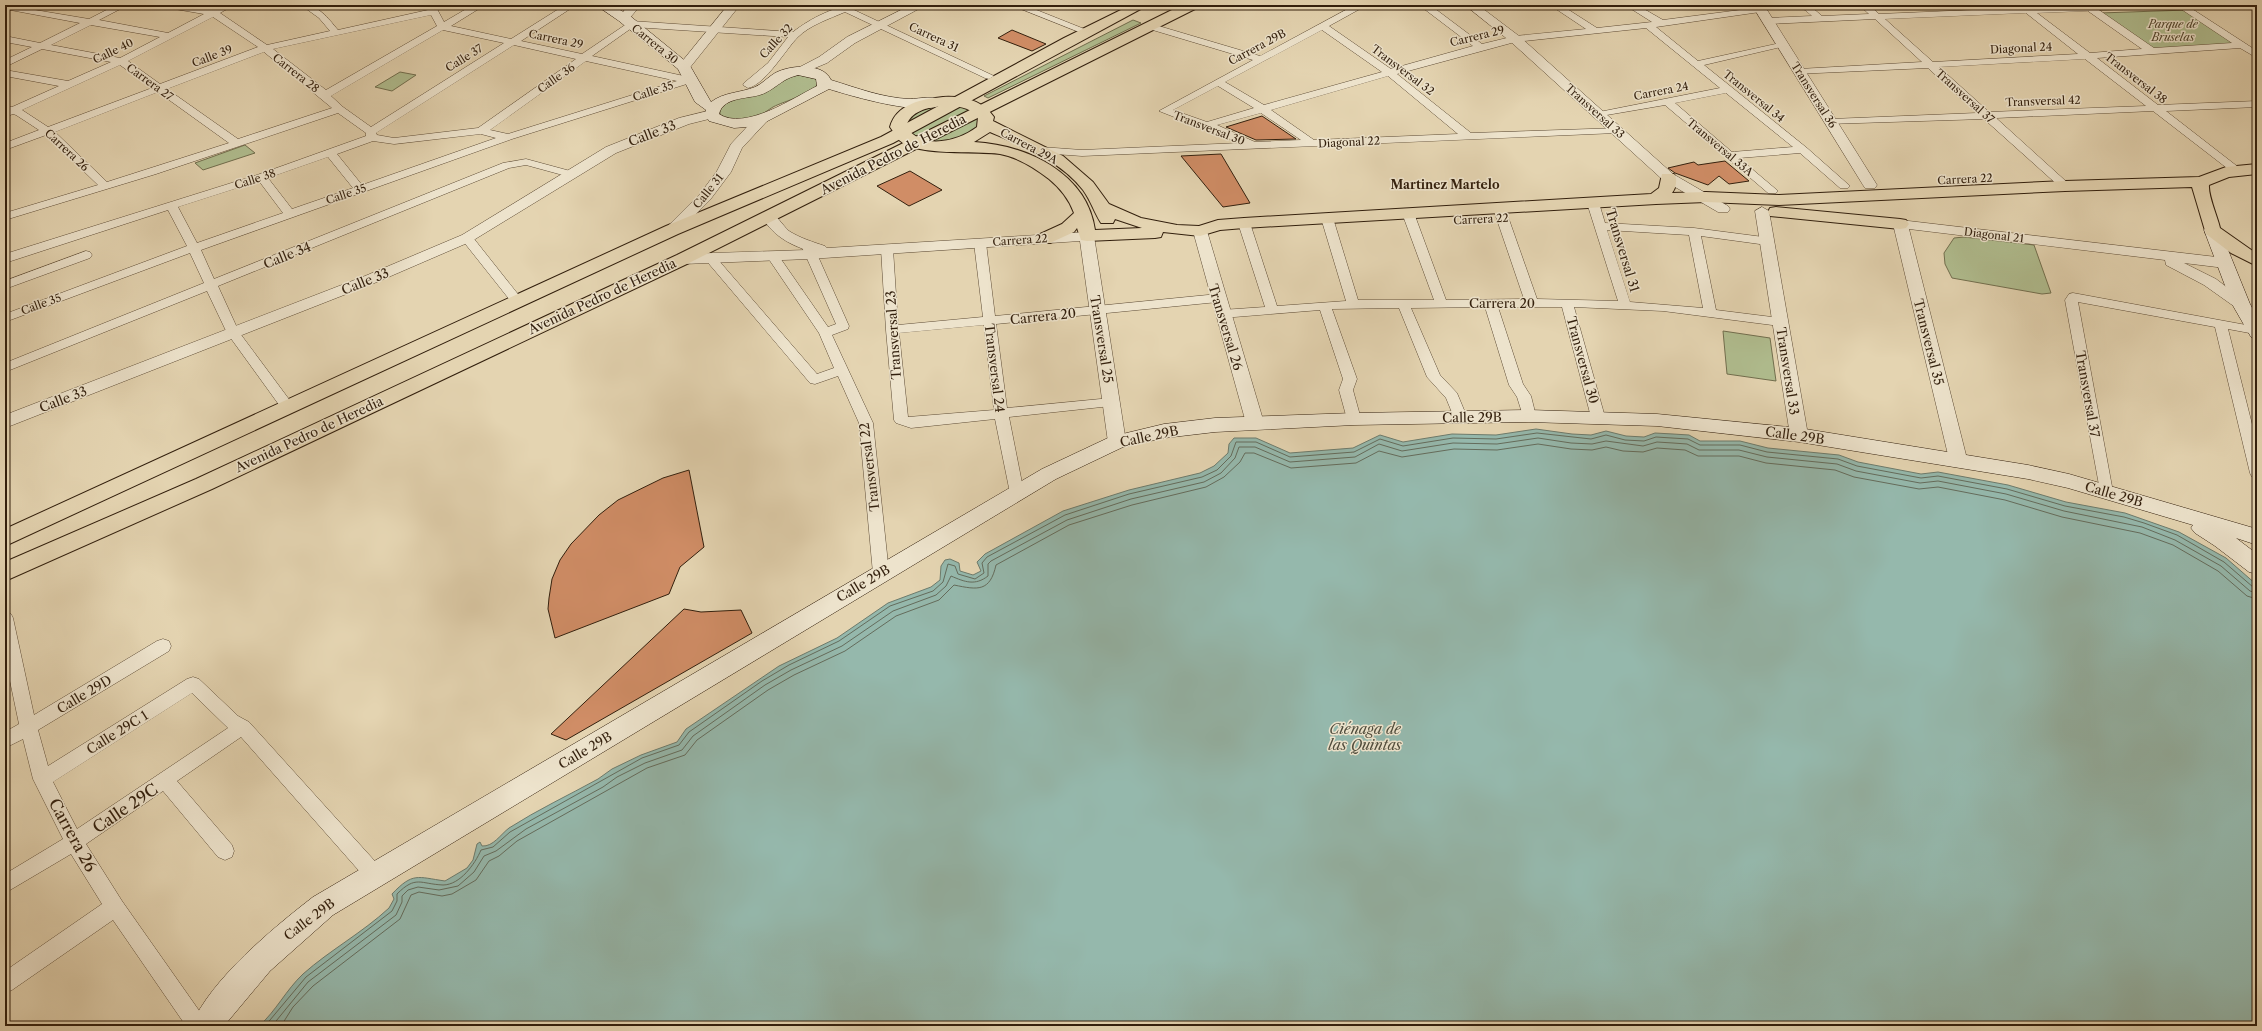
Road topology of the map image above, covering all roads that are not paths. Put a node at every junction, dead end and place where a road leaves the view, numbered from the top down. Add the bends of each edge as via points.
1 (123, 5) edge
2 (170, 5) edge
3 (229, 5) edge
4 (306, 5) edge
5 (480, 5) edge
6 (571, 5) edge
7 (602, 5) edge
8 (635, 5) edge
9 (734, 5) edge
10 (833, 5) edge
11 (855, 5) edge
12 (920, 5) edge
13 (1016, 5) edge
14 (1192, 5) edge
15 (1362, 5) edge
16 (1424, 5) edge
17 (1471, 5) edge
18 (1555, 5) edge
19 (1630, 5) edge
20 (1804, 5) edge
21 (1864, 5) edge
22 (2160, 5) edge
23 (2180, 5) edge
24 (5, 6) edge
25 (1131, 6) edge
26 (1759, 7) edge
27 (432, 8) edge
28 (2024, 8) edge
29 (2090, 8) junction
30 (845, 9) junction
31 (214, 13) junction
32 (1876, 16) junction
33 (825, 17) junction
34 (1820, 19) junction
35 (628, 21) junction
36 (1768, 21) junction
37 (89, 22) junction
38 (1660, 22) junction
39 (1648, 24) junction
40 (880, 25) junction
41 (1149, 26) junction
42 (1322, 26) junction
43 (442, 27) junction
44 (1594, 30) junction
45 (713, 31) junction
46 (1087, 32) junction
47 (336, 33) junction
48 (795, 35) junction
49 (169, 36) junction
50 (5, 39) edge
51 (1515, 39) junction
52 (1069, 40) junction
53 (512, 42) junction
54 (1782, 44) junction
55 (41, 46) junction
56 (1480, 47) junction
57 (265, 48) junction
58 (2252, 50) edge
59 (2151, 51) junction
60 (2089, 56) junction
61 (585, 57) junction
62 (1261, 59) junction
63 (121, 61) junction
64 (5, 64) edge
65 (1696, 64) junction
66 (1931, 66) junction
67 (798, 71) junction
68 (1800, 72) junction
69 (5, 73) edge
70 (1390, 73) junction
71 (687, 74) junction
72 (989, 76) junction
73 (824, 80) junction
74 (1218, 82) junction
75 (71, 85) junction
76 (748, 85) dead end
77 (159, 89) junction
78 (1728, 90) junction
79 (325, 95) junction
80 (809, 96) junction
81 (940, 102) junction
82 (960, 102) junction
83 (1667, 102) junction
84 (2257, 104) edge
85 (2156, 108) junction
86 (339, 109) junction
87 (1264, 109) junction
88 (8, 111) edge
89 (713, 111) junction
90 (1164, 111) joint
91 (1599, 115) junction
92 (1987, 116) junction
93 (984, 117) junction
94 (762, 119) junction
95 (1831, 122) junction
96 (727, 123) junction
97 (1207, 125) junction
98 (899, 127) junction
99 (1616, 130) junction
100 (47, 131) junction
101 (481, 131) junction
102 (372, 135) junction
103 (1468, 136) junction
104 (508, 137) junction
105 (917, 143) junction
106 (1312, 143) junction
107 (236, 144) junction
108 (940, 146) junction
109 (1254, 146) junction
110 (5, 147) edge
111 (736, 147) junction
112 (1041, 150) junction
113 (1802, 150) junction
114 (1082, 153) junction
115 (331, 154) junction
116 (1730, 155) junction
117 (1062, 162) junction
118 (1047, 170) junction
119 (2231, 171) junction
120 (570, 174) junction
121 (2257, 174) edge
122 (2053, 175) junction
123 (261, 177) junction
124 (1668, 177) junction
125 (843, 179) junction
126 (2201, 182) junction
127 (105, 186) junction
128 (1844, 186) junction
129 (2066, 186) junction
130 (360, 190) junction
131 (1874, 190) junction
132 (1780, 194) junction
133 (1706, 197) junction
134 (1656, 199) junction
135 (172, 206) junction
136 (1102, 207) junction
137 (2207, 208) junction
138 (1723, 209) junction
139 (1762, 211) junction
140 (1083, 212) junction
141 (1501, 213) junction
142 (290, 214) junction
143 (1597, 214) junction
144 (768, 216) junction
145 (5, 217) edge
146 (1410, 218) junction
147 (1328, 223) junction
148 (1900, 224) junction
149 (1246, 227) junction
150 (672, 230) junction
151 (2212, 230) junction
152 (1200, 231) junction
153 (1694, 232) junction
154 (1111, 235) junction
155 (1087, 236) junction
156 (467, 238) junction
157 (1044, 238) junction
158 (1767, 241) junction
159 (980, 243) junction
160 (194, 248) junction
161 (887, 249) junction
162 (808, 250) junction
163 (2153, 254) junction
164 (86, 255) dead end
165 (772, 255) junction
166 (710, 258) junction
167 (5, 259) edge
168 (682, 259) junction
169 (2257, 261) edge
170 (2225, 263) junction
171 (5, 267) edge
172 (10, 283) edge
173 (210, 286) junction
174 (1218, 298) junction
175 (517, 301) junction
176 (1403, 303) junction
177 (1441, 303) junction
178 (1490, 303) junction
179 (1532, 303) junction
180 (1354, 304) junction
181 (1567, 304) junction
182 (2241, 304) junction
183 (1324, 305) junction
184 (1625, 305) junction
185 (1272, 309) junction
186 (1097, 310) junction
187 (1710, 312) junction
188 (1222, 314) junction
189 (5, 318) edge
190 (989, 321) junction
191 (1780, 322) junction
192 (2221, 325) junction
193 (892, 330) junction
194 (2256, 331) edge
195 (825, 333) junction
196 (233, 334) junction
197 (5, 368) edge
198 (841, 370) junction
199 (1111, 402) junction
200 (287, 406) junction
201 (1001, 414) junction
202 (1529, 416) junction
203 (1460, 417) junction
204 (1598, 417) junction
205 (1354, 419) junction
206 (5, 422) edge
207 (1255, 423) junction
208 (1799, 435) junction
209 (1117, 442) junction
210 (1958, 459) junction
211 (2257, 473) edge
212 (2106, 492) junction
213 (1017, 493) junction
214 (2170, 510) junction
215 (2257, 537) edge
216 (5, 538) edge
217 (2257, 566) edge
218 (5, 572) edge
219 (880, 573) junction
220 (5, 618) edge
221 (163, 646) dead end
222 (243, 726) junction
223 (29, 727) junction
224 (5, 741) edge
225 (42, 779) junction
226 (166, 781) junction
227 (74, 842) junction
228 (225, 851) dead end
229 (375, 875) junction
230 (5, 884) edge
231 (115, 907) junction
232 (5, 983) edge
233 (198, 1026) edge
234 (206, 1026) edge

1 - 37 street
2 - 31 street
3 - 31 street, Calle 40
4 - 47 street via 322,16
5 - 43 street
6 - 53 street, Calle 37
7 - 35 main road, Carrera 30
8 - 35 street, Calle 36
9 - 45 street, Calle 35
10 - 33 street
11 - 30 street
12 - 40 street
13 - 46 street
14 - 41 main road
15 - 42 street, Carrera 29B
16 - 56 street
17 - 51 street, Transversal 33
18 - 44 street
19 - 38 street
20 - 34 street
21 - 32 street, Transversal 37
22 - 29 street
23 - 58 street
24 - 37 street
25 - 46 main road, Avenida Pedro de Heredia
26 - 36 street, Transversal 36
26 - 38 street, Carrera 29
27 - 43 street
27 - 47 street, Calle 39
28 - 29 street
28 - 32 street
28 - 60 street, Transversal 38
29 - 59 street
30 - 33 street
30 - 40 street, Carrera 31
31 - 49 street, Calle 40
31 - 57 street, Carrera 28
32 - 34 street
32 - 66 street, Transversal 37
33 - 48 street, Calle 32
34 - 36 street
35 - 45 street
35 - 61 street, Calle 36
35 - 71 main road, Carrera 30
36 - 54 street, Transversal 36
37 - 49 street
37 - 55 street
38 - 39 street, Carrera 29
39 - 44 street, Carrera 29
39 - 65 street, Transversal 34
40 - 67 street via 851,40 823,60
40 - 72 street, Carrera 31
40 - 73 street via 845,48
41 - 62 street
41 - 93 main road via 1015,93
42 - 62 street, Carrera 29B
42 - 70 street, Transversal 32
43 - 53 street, Carrera 29
43 - 79 street
44 - 51 street, Carrera 29
45 - 48 street
45 - 71 street, Calle 35
46 - 52 main road, Avenida Pedro de Heredia
47 - 57 street, Calle 39
48 - 76 street, Calle 32 via 771,65
49 - 63 street, Calle 40
50 - 55 street, Carrera 27
51 - 56 street, Carrera 29
51 - 91 street, Transversal 33
52 - 72 main road
52 - 82 main road, Avenida Pedro de Heredia
53 - 61 street, Carrera 29
53 - 102 street, Calle 37
54 - 65 street
54 - 68 street, Transversal 36
55 - 63 street, Carrera 27
55 - 64 street
56 - 70 street, Carrera 29
57 - 77 street, Calle 39
57 - 79 street, Carrera 28
58 - 59 street, Diagonal 24
59 - 60 street, Diagonal 24
60 - 66 street, Diagonal 24
60 - 85 street, Transversal 38
61 - 71 street, Carrera 29
61 - 101 street, Calle 36
62 - 74 street, Carrera 29B
63 - 75 street, Calle 40
63 - 77 street, Carrera 27
65 - 78 street, Transversal 34
66 - 68 street, Diagonal 24
66 - 92 street, Transversal 37
67 - 73 main road via 812,72
67 - 89 main road via 781,75 760,90 724,100
68 - 95 street, Transversal 36
69 - 75 street
70 - 87 street, Carrera 29
70 - 103 street, Transversal 32
71 - 89 main road, Carrera 30 via 704,104
71 - 104 street, Calle 35
72 - 81 main road
73 - 80 main road via 819,92
73 - 81 main road via 890,102
74 - 87 street
74 - 90 street, Carrera 29B
75 - 88 street, Calle 40
77 - 100 street, Calle 39
77 - 107 street, Carrera 27
78 - 83 street, Carrera 24
78 - 113 street, Transversal 34
79 - 86 street, Carrera 28
80 - 94 main road via 784,106
80 - 98 main road via 856,100 881,109
81 - 82 main road
81 - 98 main road via 916,107 902,116
82 - 93 main road, Carrera 29A
82 - 98 main road, Avenida Pedro de Heredia
83 - 91 street, Carrera 24
83 - 116 street, Transversal 33A
84 - 85 street, Transversal 42
85 - 92 street, Transversal 42
85 - 119 street, Transversal 38
86 - 102 street, Carrera 28
86 - 107 street
87 - 97 street, Carrera 29
87 - 106 street
88 - 100 street, Carrera 26
89 - 96 main road, Carrera 30 via 714,118
89 - 120 street, Calle 33 via 610,150
90 - 97 street, Transversal 30
91 - 99 street, Transversal 33
92 - 95 street, Transversal 42
92 - 122 street, Transversal 37
93 - 105 main road, Avenida Pedro de Heredia
93 - 108 main road via 984,129 972,138
93 - 112 main road, Carrera 29A
94 - 96 main road via 748,124
94 - 111 street, Calle 31
95 - 131 street, Transversal 36
96 - 111 street via 734,135
97 - 109 street, Transversal 30
98 - 105 main road
98 - 150 main road, Avenida Pedro de Heredia via 822,168
99 - 103 street, Diagonal 22
99 - 124 street, Transversal 33
100 - 110 street, Calle 39
100 - 127 street, Carrera 26
101 - 102 street, Calle 38 via 394,141
101 - 104 street, Calle 38
102 - 115 street, Calle 38
103 - 106 street, Diagonal 22
104 - 130 street, Calle 35
105 - 108 main road, Carrera 29A
105 - 125 main road, Avenida Pedro de Heredia
106 - 109 street, Diagonal 22
107 - 127 street
108 - 118 main road, Carrera 29A via 987,148 1009,152
108 - 125 main road
109 - 114 street, Diagonal 22
111 - 150 street, Calle 31 via 716,184
112 - 114 street, Diagonal 22
112 - 117 main road, Carrera 29A
113 - 116 street
113 - 128 street, Transversal 34
114 - 117 street, Diagonal 22
115 - 123 street, Calle 38
115 - 130 street
116 - 132 street, Transversal 33A
117 - 118 street, Diagonal 22
117 - 136 main road, Carrera 29A via 1085,183
118 - 140 main road, Carrera 29A via 1063,182
119 - 121 main road
119 - 122 main road, Carrera 22 via 2184,169
119 - 126 main road
120 - 156 street, Calle 33
120 - 173 street, Calle 34 via 526,162 507,165
121 - 137 main road via 2217,186 2212,192
122 - 129 street, Transversal 37
122 - 131 main road, Carrera 22
123 - 135 street, Calle 38
123 - 142 street
124 - 133 street, Transversal 33
124 - 134 main road via 1667,189
125 - 144 main road, Avenida Pedro de Heredia
126 - 129 main road, Carrera 22
126 - 137 main road via 2200,191
127 - 145 street
128 - 131 main road, Carrera 22
128 - 132 main road, Carrera 22
129 - 131 main road, Carrera 22
130 - 142 street, Calle 35
131 - 132 main road, Carrera 22
131 - 148 main road
132 - 133 main road, Carrera 22 via 1736,192
132 - 139 main road
133 - 134 main road, Carrera 22
133 - 138 street, Transversal 33
134 - 143 main road, Carrera 22
135 - 160 street
135 - 167 street, Calle 38
136 - 152 main road, Carrera 29A via 1156,227
136 - 154 main road, Carrera 29A
137 - 151 main road
138 - 139 main road, Carrera 22
138 - 143 main road, Carrera 22 via 1675,208
139 - 148 main road, Diagonal 21
139 - 158 street, Transversal 33
140 - 155 main road, Carrera 29A
140 - 157 main road via 1068,228
141 - 143 main road, Carrera 22
141 - 146 main road, Carrera 22
141 - 179 street
142 - 160 street, Calle 35
143 - 153 street
143 - 184 street, Transversal 31
144 - 162 street via 781,232
144 - 168 main road, Avenida Pedro de Heredia
146 - 147 main road, Carrera 22
146 - 177 street
147 - 149 main road, Carrera 22
147 - 180 street
148 - 163 street, Diagonal 21
148 - 210 street, Transversal 35
149 - 152 main road, Carrera 22 via 1218,225
149 - 185 street
150 - 175 main road, Avenida Pedro de Heredia
151 - 169 main road
151 - 170 main road
152 - 154 main road, Carrera 22
152 - 174 street, Transversal 26
153 - 158 street
153 - 187 street
154 - 155 main road, Carrera 22
155 - 157 street, Carrera 22
155 - 186 street, Transversal 25
156 - 175 street
156 - 196 street, Calle 33
157 - 159 street, Carrera 22
158 - 191 street, Transversal 33
159 - 161 street, Carrera 22
159 - 190 street, Transversal 24
160 - 173 street
160 - 189 street, Calle 35
161 - 162 street, Carrera 22 via 842,252
161 - 193 street, Transversal 23
162 - 165 street, Carrera 22
162 - 195 street via 842,326
163 - 170 street, Diagonal 21
163 - 182 street via 2193,272
164 - 172 street
165 - 166 street, Carrera 22
165 - 195 street, Transversal 22
166 - 168 street, Carrera 22
166 - 198 street via 815,380
168 - 218 main road, Avenida Pedro de Heredia via 204,484
170 - 182 main road
171 - 172 street
173 - 196 street
173 - 197 street, Calle 34
174 - 186 street, Carrera 20
174 - 188 street, Transversal 26
175 - 200 main road, Avenida Pedro de Heredia
176 - 177 street, Carrera 20
176 - 180 street, Carrera 20
176 - 203 street via 1434,377 1452,396
177 - 178 street, Carrera 20
178 - 179 street, Carrera 20
178 - 202 street via 1516,385 1524,396
179 - 181 street, Carrera 20
180 - 183 street, Carrera 20
181 - 184 street, Carrera 20
181 - 204 street, Transversal 30
182 - 194 main road
183 - 185 street, Carrera 20
183 - 205 street via 1350,379 1346,390
184 - 187 street, Carrera 20
185 - 188 street, Carrera 20
186 - 190 street, Carrera 20
186 - 199 street, Transversal 25
187 - 191 street, Carrera 20
188 - 207 street, Transversal 26
190 - 193 street, Carrera 20
190 - 201 street, Transversal 24
191 - 208 street, Transversal 33
192 - 194 street
192 - 211 street
192 - 212 street, Transversal 37 via 2073,297 2071,300
193 - 201 street, Transversal 23 via 901,420 911,423
195 - 198 street, Transversal 22
196 - 200 street
196 - 206 street, Calle 33
198 - 219 street, Transversal 22 via 866,423
199 - 201 street
199 - 209 street, Transversal 25
200 - 216 main road, Avenida Pedro de Heredia
201 - 213 street, Transversal 24
202 - 203 main road, Calle 29B
202 - 204 main road, Calle 29B
203 - 205 main road, Calle 29B
204 - 208 main road, Calle 29B via 1691,422
205 - 207 main road, Calle 29B
207 - 209 main road, Calle 29B via 1164,431
208 - 210 main road, Calle 29B
209 - 213 main road, Calle 29B via 1085,456
210 - 212 main road, Calle 29B via 2069,481
212 - 214 main road, Calle 29B
213 - 219 main road, Calle 29B
214 - 215 main road, Calle 29B
214 - 217 main road via 2223,540
219 - 229 main road, Calle 29B
220 - 223 street, Carrera 26
221 - 223 street, Calle 29D
222 - 225 street, Calle 29C 1 via 232,721 193,684
222 - 226 street, Calle 29C
222 - 229 street
223 - 224 street, Calle 29D
223 - 225 street, Carrera 26
225 - 227 street, Carrera 26
226 - 227 street, Calle 29C
226 - 228 street
227 - 230 street, Calle 29C
227 - 231 street, Carrera 26
229 - 234 main road, Calle 29B via 323,906 292,929 253,966
231 - 232 street
231 - 233 street, Carrera 26

